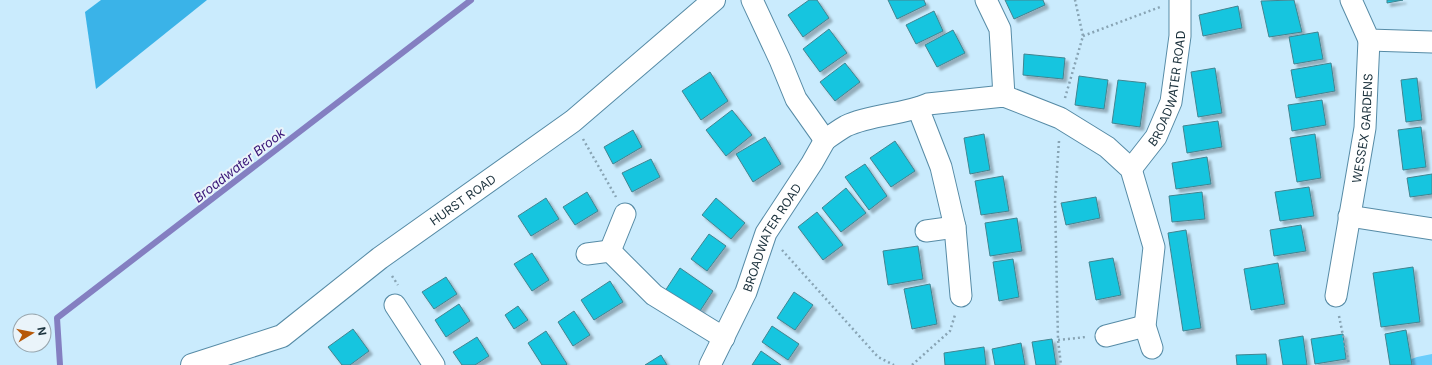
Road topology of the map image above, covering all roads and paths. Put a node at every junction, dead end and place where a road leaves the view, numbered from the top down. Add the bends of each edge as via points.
1 (714, 0) edge
2 (752, 0) edge
3 (986, 0) edge
4 (1075, 0) edge
5 (1351, 0) edge
6 (1172, 3) edge
7 (1083, 36) junction
8 (1369, 40) junction
9 (1432, 42) edge
10 (1004, 96) junction
11 (918, 108) junction
12 (1060, 118) junction
13 (573, 121) junction
14 (825, 140) junction
15 (1131, 169) junction
16 (625, 214) joint
17 (1349, 216) junction
18 (955, 227) junction
19 (1432, 229) edge
20 (926, 231) dead end
21 (766, 232) junction
22 (610, 251) junction
23 (587, 254) dead end
24 (380, 258) junction
25 (961, 296) joint
26 (1336, 296) joint
27 (395, 305) joint
28 (1145, 326) junction
29 (1106, 336) joint
30 (724, 338) junction
31 (1058, 340) junction
32 (1152, 348) dead end
33 (192, 365) edge
34 (434, 365) edge
35 (710, 365) edge
36 (894, 365) edge
37 (912, 365) edge
38 (1061, 365) edge
39 (1349, 365) edge

1 - 13 main road, HURST ROAD
2 - 14 street via 796,98
3 - 10 street via 1000,29
4 - 7 path
5 - 8 street, WESSEX GARDENS
6 - 7 path
6 - 15 street, BROADWATER ROAD via 1180,36 1171,102 1156,137
7 - 12 path
8 - 9 street
8 - 17 street, WESSEX GARDENS via 1365,128
10 - 11 street, BROADWATER ROAD via 928,104
10 - 12 street, BROADWATER ROAD
11 - 14 street, BROADWATER ROAD via 847,126
11 - 18 street via 941,167
12 - 15 street, BROADWATER ROAD via 1107,147
12 - 31 path via 1055,199
13 - 16 path
13 - 24 main road, HURST ROAD
14 - 21 street, BROADWATER ROAD
15 - 28 street via 1154,247
16 - 22 street
17 - 19 street
17 - 26 street, WESSEX GARDENS
18 - 20 street
18 - 25 street
21 - 30 street, BROADWATER ROAD via 746,292
21 - 36 path via 878,357
22 - 23 street
22 - 30 street via 654,295
24 - 27 path via 400,289
24 - 33 main road, HURST ROAD via 282,336
25 - 37 path via 950,331
26 - 39 path
27 - 34 street
28 - 29 street
28 - 32 street
29 - 31 path
30 - 35 street, BROADWATER ROAD
31 - 38 path

